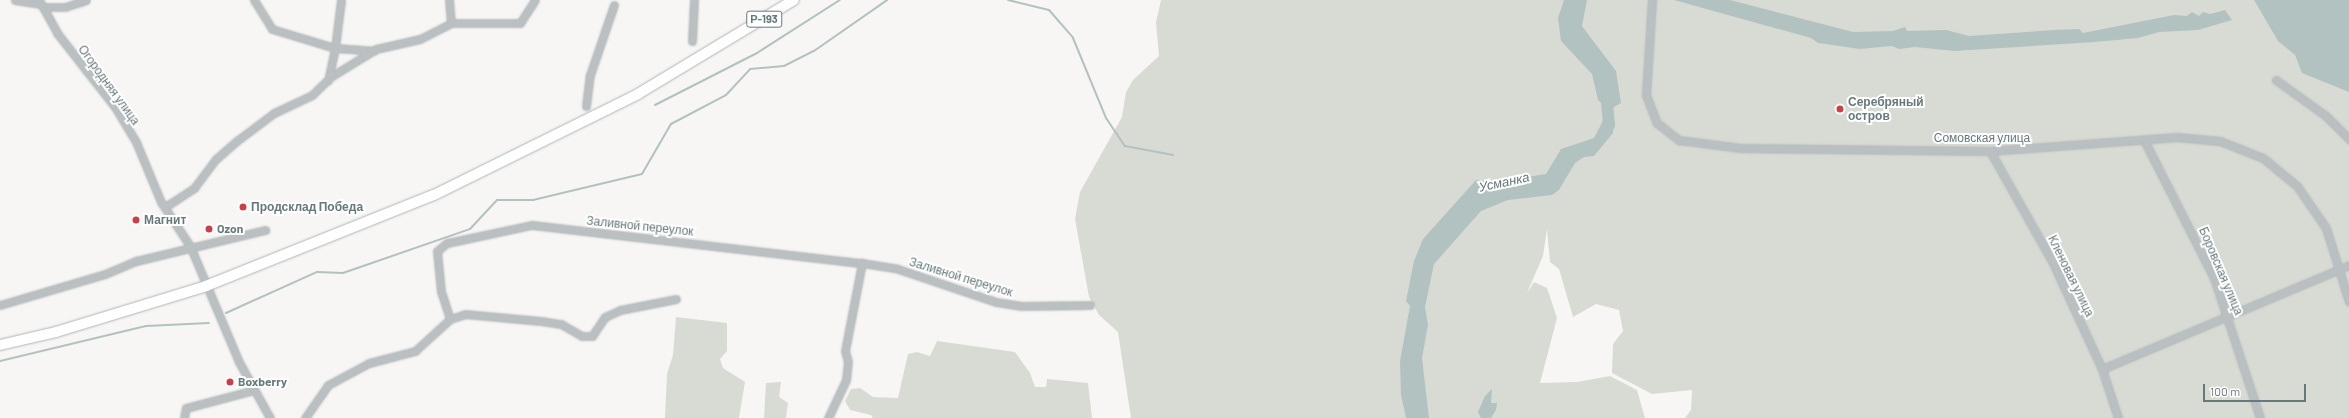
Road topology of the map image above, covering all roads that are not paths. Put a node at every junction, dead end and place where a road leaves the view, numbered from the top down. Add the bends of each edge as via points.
1 (15, 0) edge
2 (86, 0) edge
3 (254, 0) edge
4 (341, 0) edge
5 (449, 0) edge
6 (535, 0) edge
7 (694, 0) edge
8 (794, 0) edge
9 (1652, 0) edge
10 (41, 4) edge
11 (614, 5) dead end
12 (451, 23) junction
13 (692, 40) dead end
14 (335, 48) junction
15 (374, 50) junction
16 (328, 80) junction
17 (2276, 80) dead end
18 (586, 106) dead end
19 (2349, 139) edge
20 (2144, 140) junction
21 (1990, 151) junction
22 (164, 207) junction
23 (265, 230) dead end
24 (190, 246) junction
25 (862, 262) junction
26 (2349, 265) edge
27 (2341, 268) junction
28 (206, 286) junction
29 (676, 299) dead end
30 (2349, 302) edge
31 (1090, 305) dead end
32 (0, 306) edge
33 (2229, 314) junction
34 (450, 319) junction
35 (0, 345) edge
36 (2102, 369) junction
37 (254, 390) junction
38 (184, 418) edge
39 (270, 418) edge
40 (305, 418) edge
41 (828, 418) edge
42 (2118, 418) edge
43 (2260, 418) edge

1 - 10 street
2 - 10 street via 66,7
3 - 14 street via 272,29
4 - 14 street
5 - 12 street
6 - 12 street via 520,23
7 - 13 street
8 - 28 highway, Р-193 via 638,94 535,148 399,210
9 - 21 street, Сомовская улица via 1646,61 1646,95 1657,123 1679,140 1741,148
10 - 22 street, Огородняя улица via 57,33 115,107 136,142
11 - 18 street via 590,75
12 - 15 street via 420,39
14 - 15 street
14 - 16 street
15 - 16 street
16 - 22 street via 312,95 274,113 238,140 216,159 194,188
17 - 19 street via 2326,116
20 - 21 street, Сомовская улица
20 - 27 street, Сомовская улица via 2208,139 2252,152 2271,164 2297,186 2319,216
20 - 33 street, Боровская улица via 2193,233
21 - 36 street, Кленовая улица via 2053,263
22 - 24 street, Огородняя улица
23 - 24 street via 203,246
24 - 28 street, Огородняя улица
24 - 32 street
25 - 31 street, Заливной переулок via 898,269 996,302 1022,306
25 - 34 street, Заливной переулок via 532,225 447,243 437,251 441,292
25 - 41 street via 845,351 848,362 846,380
26 - 27 street
27 - 30 street, Сомовская улица
27 - 33 street
28 - 35 highway, Р-193 via 56,332
28 - 37 street, Огородняя улица
29 - 34 street via 620,310 605,317 592,336 582,336 561,324 541,321 465,314
33 - 36 street
33 - 43 street, Боровская улица
34 - 40 street via 415,352 369,363 328,385
36 - 42 street, Кленовая улица
37 - 38 street via 186,408
37 - 39 street, Огородняя улица

